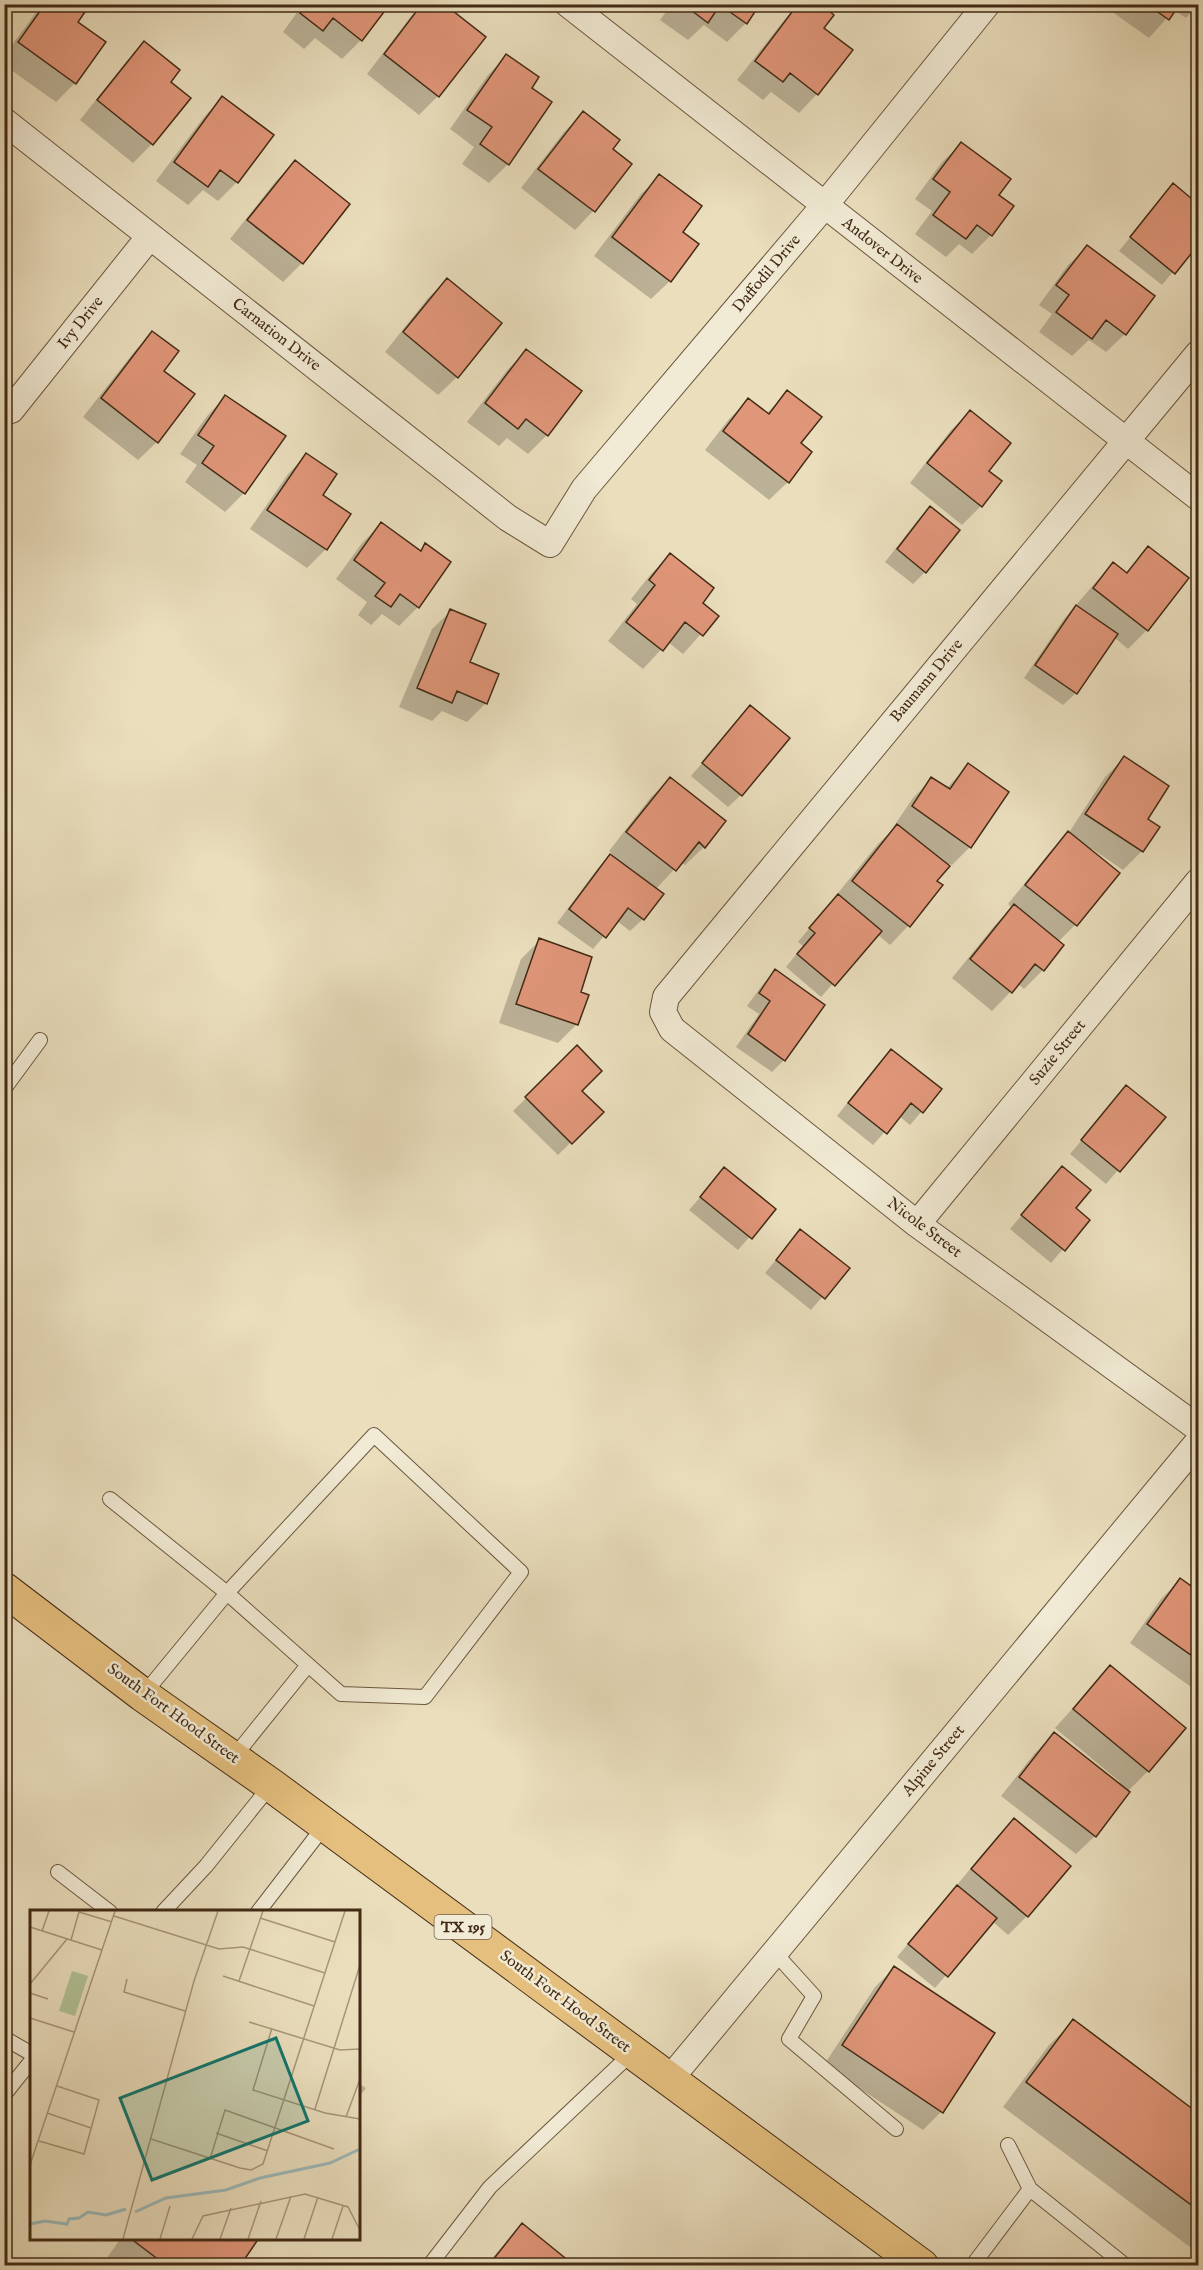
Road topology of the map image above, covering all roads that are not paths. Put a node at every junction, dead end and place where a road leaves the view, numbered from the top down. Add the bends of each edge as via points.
1 (568, 4) edge
2 (987, 4) edge
3 (4, 122) edge
4 (824, 206) junction
5 (150, 236) junction
6 (1198, 354) edge
7 (12, 410) dead end
8 (1127, 441) junction
9 (1198, 497) edge
10 (550, 544) joint
11 (1198, 882) edge
12 (663, 1012) joint
13 (40, 1040) dead end
14 (4, 1089) edge
15 (917, 1224) junction
16 (1198, 1428) edge
17 (1198, 1442) edge
18 (110, 1499) dead end
19 (4, 1588) edge
20 (227, 1593) junction
21 (308, 1665) junction
22 (143, 1695) junction
23 (233, 1758) junction
24 (272, 1785) junction
25 (325, 1825) junction
26 (58, 1872) dead end
27 (109, 1910) edge
28 (164, 1910) edge
29 (259, 1910) edge
30 (775, 1953) junction
31 (4, 2038) edge
32 (633, 2052) junction
33 (30, 2053) edge
34 (30, 2062) edge
35 (669, 2080) junction
36 (4, 2095) edge
37 (896, 2129) dead end
38 (1008, 2145) dead end
39 (1030, 2189) junction
40 (429, 2265) edge
41 (922, 2265) edge
42 (972, 2265) edge
43 (1126, 2265) edge

1 - 4 street, Andover Drive
2 - 4 street, Daffodil Drive
3 - 5 street, Carnation Drive
4 - 8 street, Andover Drive
4 - 10 street, Daffodil Drive via 584,489
5 - 7 street, Ivy Drive
5 - 10 street, Carnation Drive via 508,518
6 - 8 street, Baumann Drive
8 - 9 street, Andover Drive
8 - 12 street, Baumann Drive via 666,997
11 - 15 street, Suzie Street
12 - 15 street, Nicole Street via 672,1029
13 - 14 lane
15 - 16 street, Nicole Street
17 - 30 street, Alpine Street
18 - 20 lane
19 - 22 highway, South Fort Hood Street / TX 195
20 - 21 lane
20 - 21 lane via 374,1435 521,1572 425,1697 341,1694
20 - 22 lane
21 - 23 lane
22 - 23 highway, South Fort Hood Street / TX 195
23 - 24 highway, South Fort Hood Street / TX 195
24 - 25 highway, South Fort Hood Street / TX 195
24 - 28 lane via 206,1866
25 - 29 lane
25 - 32 highway, South Fort Hood Street / TX 195
26 - 27 lane
30 - 35 street, Alpine Street
30 - 37 lane via 814,1996 789,2039
31 - 33 lane
32 - 35 highway, South Fort Hood Street / TX 195
32 - 40 lane via 490,2187
34 - 36 lane
35 - 41 highway, South Fort Hood Street / TX 195
38 - 39 lane
39 - 42 lane
39 - 43 lane

